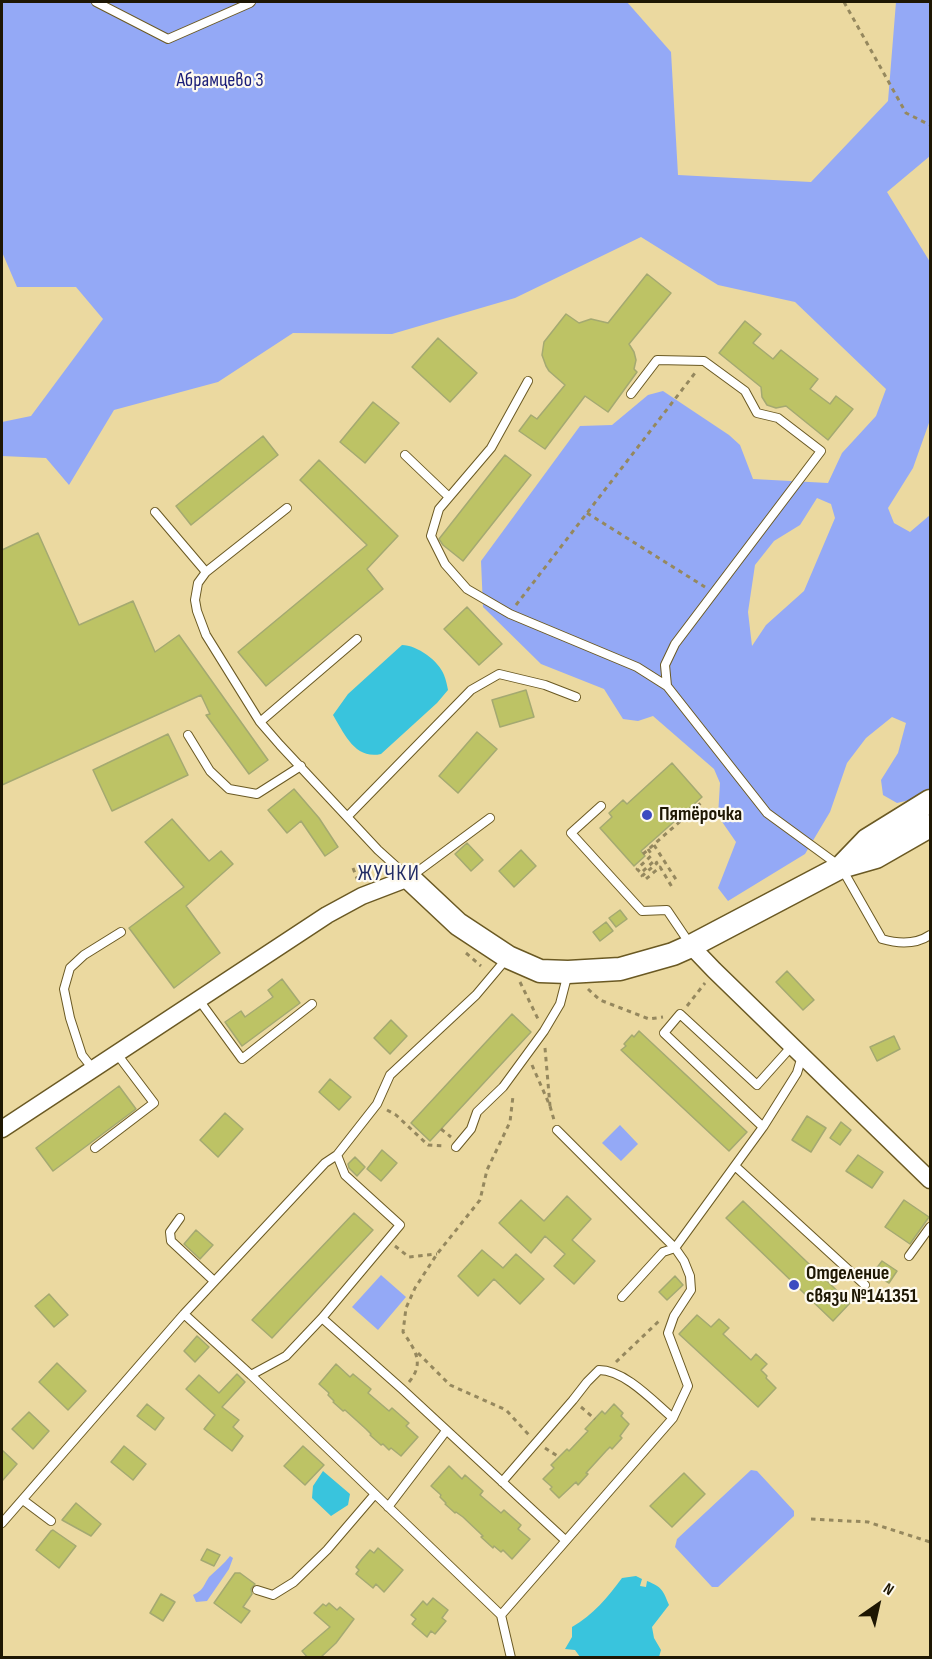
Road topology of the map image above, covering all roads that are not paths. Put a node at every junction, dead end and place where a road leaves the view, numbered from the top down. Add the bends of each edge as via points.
1 (96, 2) edge
2 (251, 2) edge
3 (528, 381) dead end
4 (631, 394) dead end
5 (405, 455) dead end
6 (449, 497) junction
7 (287, 508) dead end
8 (155, 512) dead end
9 (206, 572) junction
10 (357, 639) dead end
11 (667, 686) junction
12 (576, 697) dead end
13 (260, 722) junction
14 (188, 735) dead end
15 (301, 766) junction
16 (930, 801) edge
17 (601, 806) dead end
18 (347, 817) junction
19 (490, 818) dead end
20 (930, 826) edge
21 (841, 867) junction
22 (409, 878) junction
23 (121, 932) dead end
24 (930, 935) edge
25 (691, 946) junction
26 (508, 957) junction
27 (568, 972) junction
28 (198, 1000) junction
29 (312, 1004) dead end
30 (797, 1051) junction
31 (117, 1054) junction
32 (93, 1069) junction
33 (763, 1127) junction
34 (2, 1128) edge
35 (557, 1130) road end
36 (456, 1147) road end
37 (95, 1148) dead end
38 (336, 1155) junction
39 (735, 1166) junction
40 (930, 1180) edge
41 (180, 1218) dead end
42 (930, 1227) edge
43 (675, 1248) junction
44 (909, 1256) dead end
45 (214, 1281) junction
46 (865, 1285) dead end
47 (622, 1297) dead end
48 (184, 1314) junction
49 (322, 1318) junction
50 (251, 1375) junction
51 (674, 1418) junction
52 (446, 1431) junction
53 (502, 1482) junction
54 (375, 1494) junction
55 (23, 1500) junction
56 (388, 1507) junction
57 (51, 1521) dead end
58 (2, 1523) edge
59 (565, 1540) junction
60 (256, 1590) dead end
61 (501, 1615) junction
62 (511, 1658) edge

1 - 2 lane via 168,39
3 - 6 lane via 491,448
4 - 11 lane via 657,360 704,361 745,391 757,413 778,418 821,452 675,644 665,665
5 - 6 lane
6 - 11 lane via 439,509 431,536 445,564 467,589 510,614 637,667
7 - 9 lane
8 - 9 lane
9 - 13 lane via 198,584 195,600 200,619
10 - 13 lane
11 - 21 lane via 767,813
12 - 18 lane via 499,674 471,690
13 - 15 lane
14 - 15 lane via 210,771 229,789 257,794
15 - 18 lane
16 - 21 street via 867,840
17 - 25 lane via 571,833 642,911 667,910
18 - 22 lane
19 - 22 lane
20 - 21 street via 876,857
21 - 24 lane via 882,939 899,944
21 - 25 street
22 - 26 street via 459,924
22 - 28 street via 327,915
23 - 32 lane via 84,955 70,969 64,989 82,1054
25 - 27 street via 620,969
25 - 30 street
26 - 27 street via 540,971
26 - 38 lane via 476,995 390,1075 377,1104
27 - 36 lane via 560,1004 528,1055 477,1112 471,1129
28 - 29 lane via 242,1059
28 - 31 street
30 - 33 lane via 797,1073
30 - 33 lane via 758,1084 680,1014 664,1033
30 - 40 street
31 - 32 street
31 - 37 lane via 154,1103
32 - 34 street
33 - 39 lane
35 - 43 lane
38 - 45 lane
38 - 49 lane via 345,1175 400,1225
39 - 43 lane
39 - 46 lane
41 - 45 lane via 170,1232 171,1241
42 - 44 lane
43 - 47 lane via 663,1252
43 - 51 lane via 690,1276 691,1290 668,1333 688,1386
45 - 48 lane
48 - 50 lane
48 - 55 lane
49 - 50 lane via 286,1356
49 - 52 lane
50 - 54 lane
51 - 53 lane via 626,1379 599,1370
51 - 59 lane
52 - 53 lane
52 - 56 lane
53 - 59 lane
54 - 56 lane
54 - 60 lane via 294,1582 273,1595
55 - 57 lane
55 - 58 lane
56 - 61 lane
59 - 61 lane
61 - 62 lane

